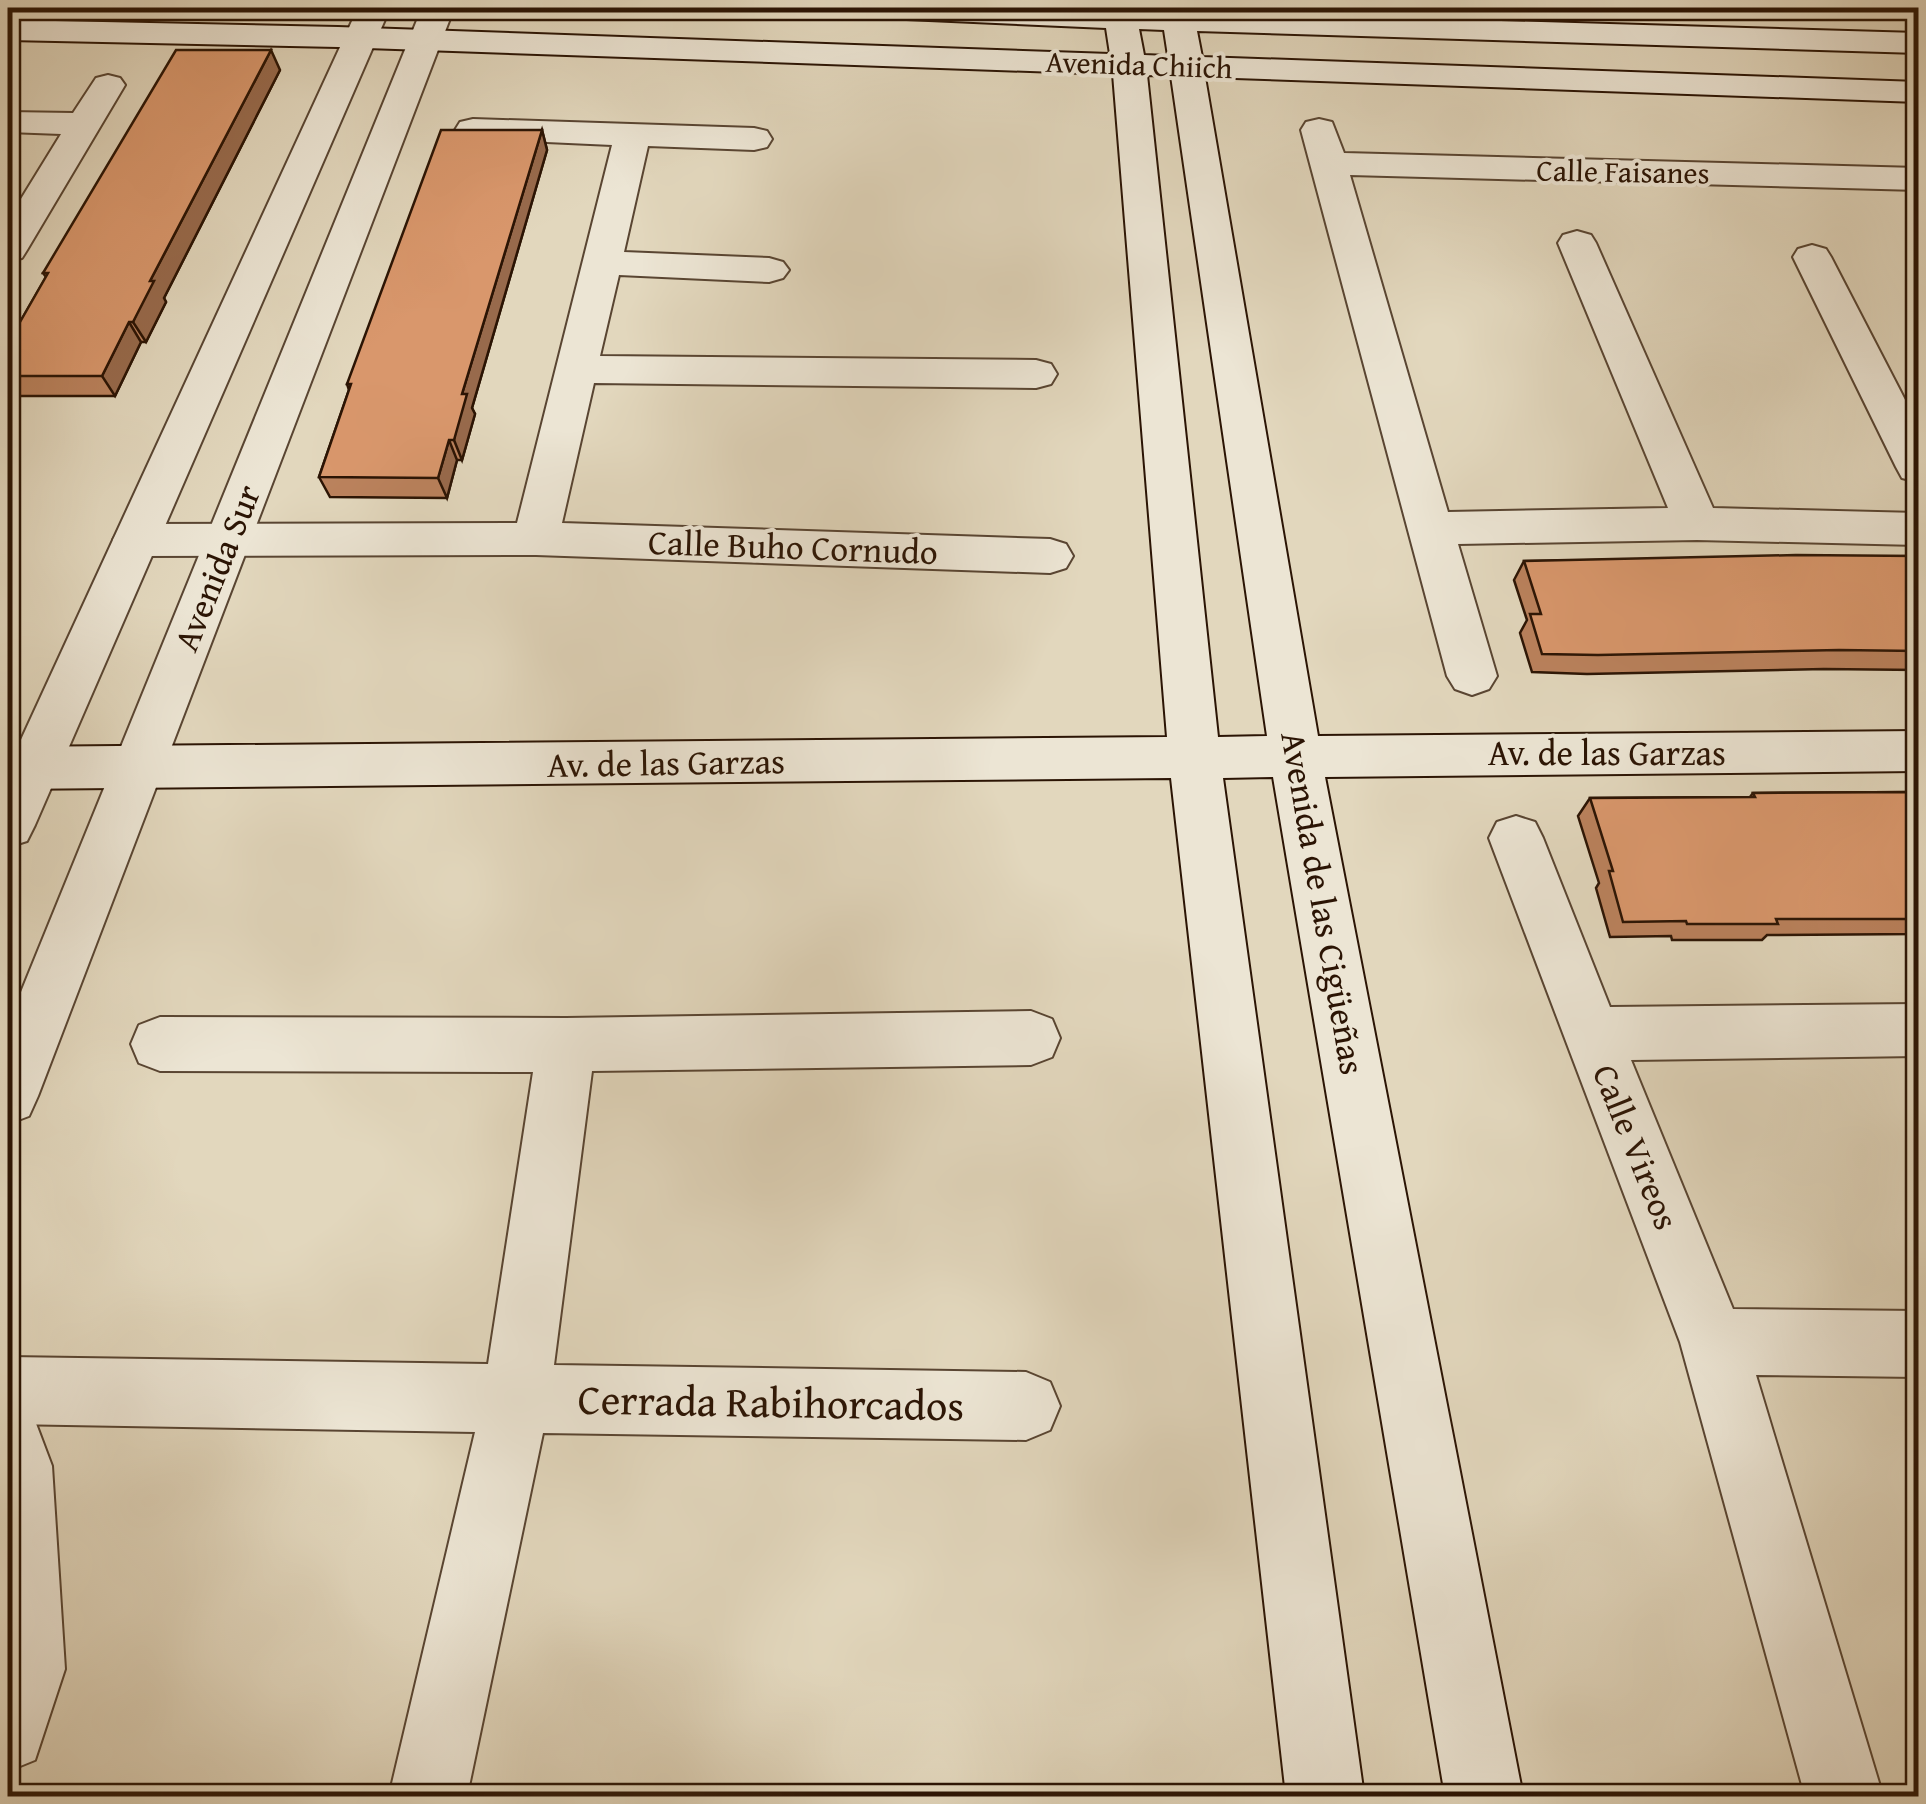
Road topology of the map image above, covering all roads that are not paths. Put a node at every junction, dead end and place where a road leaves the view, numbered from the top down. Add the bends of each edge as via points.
1 (884, 8) edge
2 (367, 23) edge
3 (432, 24) edge
4 (8, 30) edge
5 (1124, 30) edge
6 (1180, 32) edge
7 (1918, 43) edge
8 (108, 84) dead end
9 (1918, 92) edge
10 (8, 122) edge
11 (82, 124) junction
12 (472, 130) edge
13 (632, 137) junction
14 (754, 139) dead end
15 (1918, 179) edge
16 (1577, 242) dead end
17 (8, 250) edge
18 (1812, 257) dead end
19 (602, 264) junction
20 (770, 270) dead end
21 (577, 369) junction
22 (1036, 374) dead end
23 (1918, 467) edge
24 (1697, 524) junction
25 (1430, 528) junction
26 (1918, 529) edge
27 (245, 538) junction
28 (536, 538) junction
29 (136, 540) junction
30 (1050, 556) dead end
31 (1472, 676) dead end
32 (1918, 752) edge
33 (1295, 754) junction
34 (1194, 756) junction
35 (20, 768) edge
36 (137, 769) junction
37 (8, 825) edge
38 (1516, 838) dead end
39 (1918, 1030) edge
40 (1591, 1034) junction
41 (1032, 1038) dead end
42 (160, 1044) dead end
43 (566, 1045) junction
44 (8, 1096) edge
45 (1713, 1342) junction
46 (1918, 1344) edge
47 (36, 1391) edge
48 (516, 1399) junction
49 (1026, 1406) dead end
50 (8, 1437) edge
51 (8, 1733) edge
52 (428, 1796) edge
53 (1325, 1796) edge
54 (1484, 1796) edge
55 (1844, 1796) edge

1 - 5 street, Avenida Chiich
2 - 3 street, Avenida Chiich
2 - 4 street, Avenida Chiich
2 - 29 street
3 - 5 street, Avenida Chiich
3 - 27 street, Avenida Sur
5 - 6 street, Avenida Chiich
5 - 6 street, Avenida Chiich
5 - 34 street
6 - 7 street, Avenida Chiich
6 - 9 street, Avenida Chiich
6 - 33 street, Avenida de las Cigüeñas
8 - 11 street
10 - 11 street
11 - 17 street
12 - 13 street
13 - 14 street
13 - 19 street
15 - 25 street, Calle Faisanes via 1324,147
16 - 24 street
18 - 23 street
19 - 20 street
19 - 21 street
21 - 22 street
21 - 28 street
24 - 25 street
24 - 26 street
25 - 31 street, Calle Faisanes
27 - 28 street, Calle Buho Cornudo
27 - 29 street, Calle Buho Cornudo
27 - 36 street, Avenida Sur
28 - 30 street, Calle Buho Cornudo
29 - 35 street
32 - 33 street, Av. de las Garzas
33 - 34 street, Av. de las Garzas
33 - 54 street, Avenida de las Cigüeñas
34 - 36 street, Av. de las Garzas
34 - 53 street
35 - 36 street, Av. de las Garzas
35 - 37 street
36 - 44 street, Avenida Sur
38 - 40 street
39 - 40 street, Calle Vireos
40 - 45 street, Calle Vireos
41 - 43 street
42 - 43 street
43 - 48 street
45 - 46 street
45 - 55 street, Calle Vireos
47 - 48 street, Cerrada Rabihorcados
48 - 49 street, Cerrada Rabihorcados
48 - 52 street
50 - 51 street via 17,1466 28,1669

